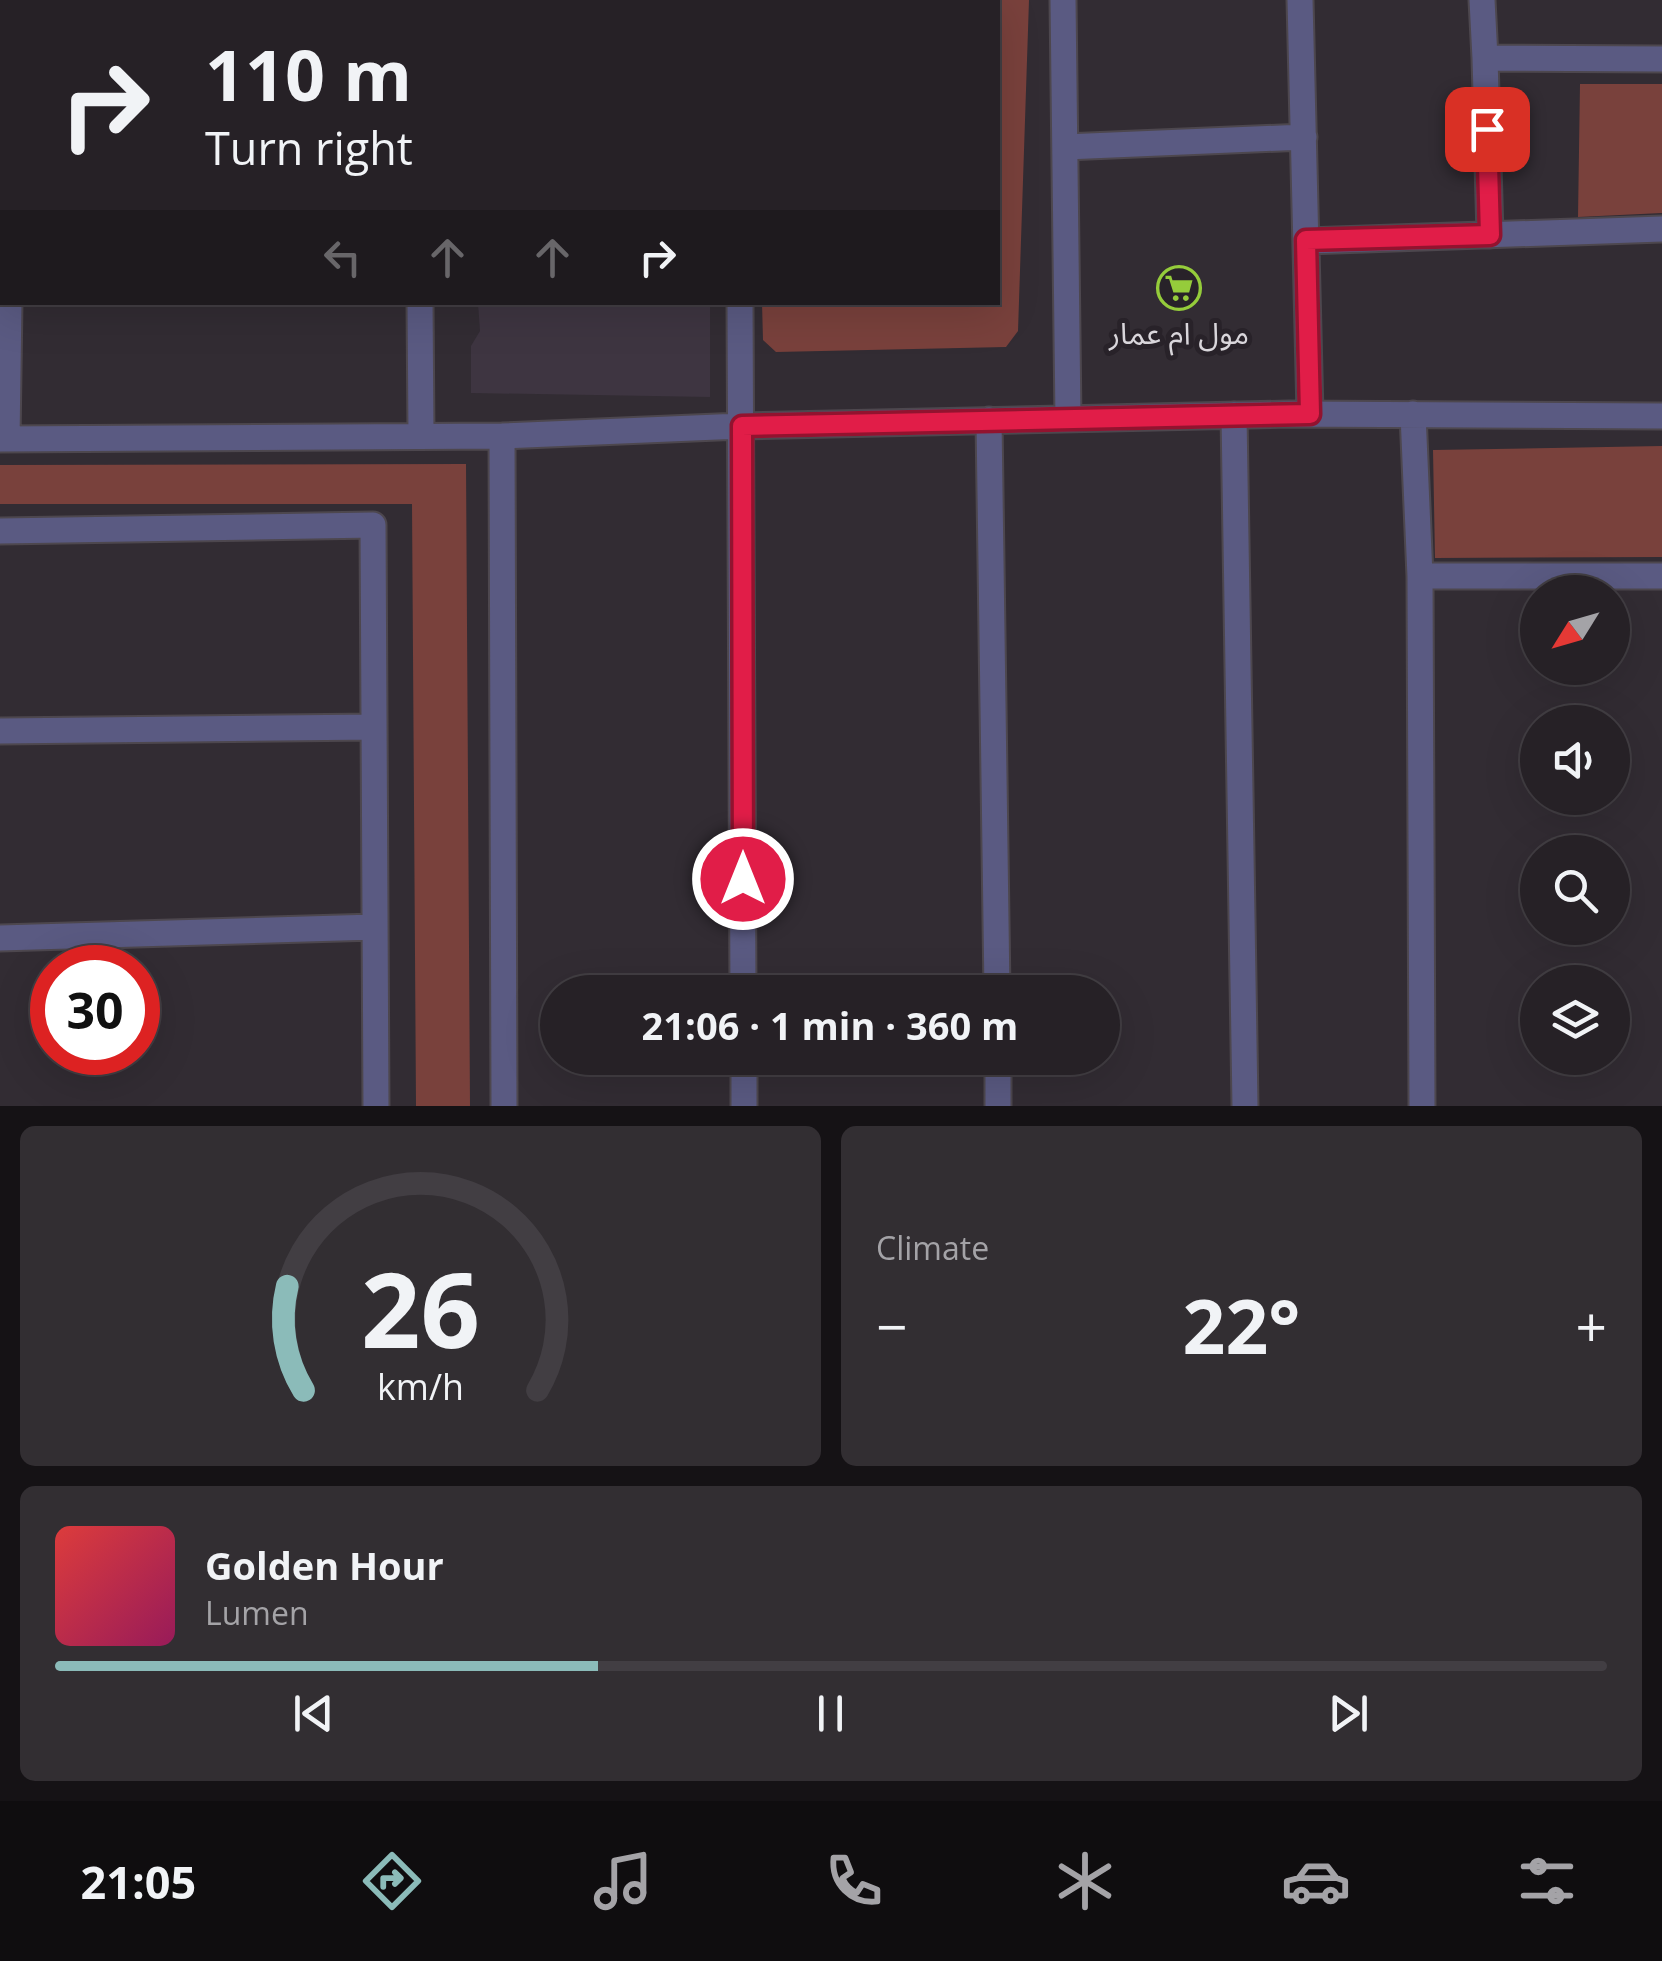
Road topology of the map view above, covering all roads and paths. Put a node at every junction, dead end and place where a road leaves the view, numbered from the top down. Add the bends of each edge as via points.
1 (1062, 0) edge
2 (1300, 0) edge
3 (1482, 0) edge
4 (1485, 58) junction
5 (1662, 58) edge
6 (1304, 137) junction
7 (1064, 148) junction
8 (1662, 229) edge
9 (1490, 235) junction
10 (1306, 240) junction
11 (9, 305) edge
12 (420, 305) edge
13 (740, 305) edge
14 (1310, 414) junction
15 (1413, 414) junction
16 (1234, 415) junction
17 (1662, 416) edge
18 (1068, 419) junction
19 (990, 420) junction
20 (742, 426) junction
21 (421, 436) junction
22 (502, 436) junction
23 (3, 439) edge
24 (0, 531) edge
25 (1420, 576) junction
26 (1662, 576) edge
27 (1662, 591) edge
28 (374, 728) junction
29 (0, 731) edge
30 (375, 927) junction
31 (0, 938) edge
32 (743, 975) edge
33 (997, 975) edge
34 (744, 1075) edge
35 (998, 1075) edge
36 (376, 1106) edge
37 (504, 1106) edge
38 (744, 1106) edge
39 (998, 1106) edge
40 (1245, 1106) edge
41 (1422, 1106) edge

1 - 7 street
2 - 6 street
3 - 4 street
4 - 5 street
4 - 9 street
6 - 7 street
6 - 10 street
7 - 18 street
8 - 9 street
9 - 10 street
10 - 14 street
11 - 23 street
12 - 21 street
13 - 20 street
14 - 15 street
14 - 16 street
15 - 17 street
15 - 25 street
16 - 18 street
16 - 40 street
18 - 19 street
19 - 20 street
19 - 33 street
20 - 22 street
20 - 32 street
21 - 22 street
21 - 23 street
22 - 37 street
24 - 28 street via 374,526
25 - 26 street
25 - 41 street
26 - 27 street
28 - 29 street
28 - 30 street
30 - 31 street
30 - 36 street
34 - 38 street
35 - 39 street

